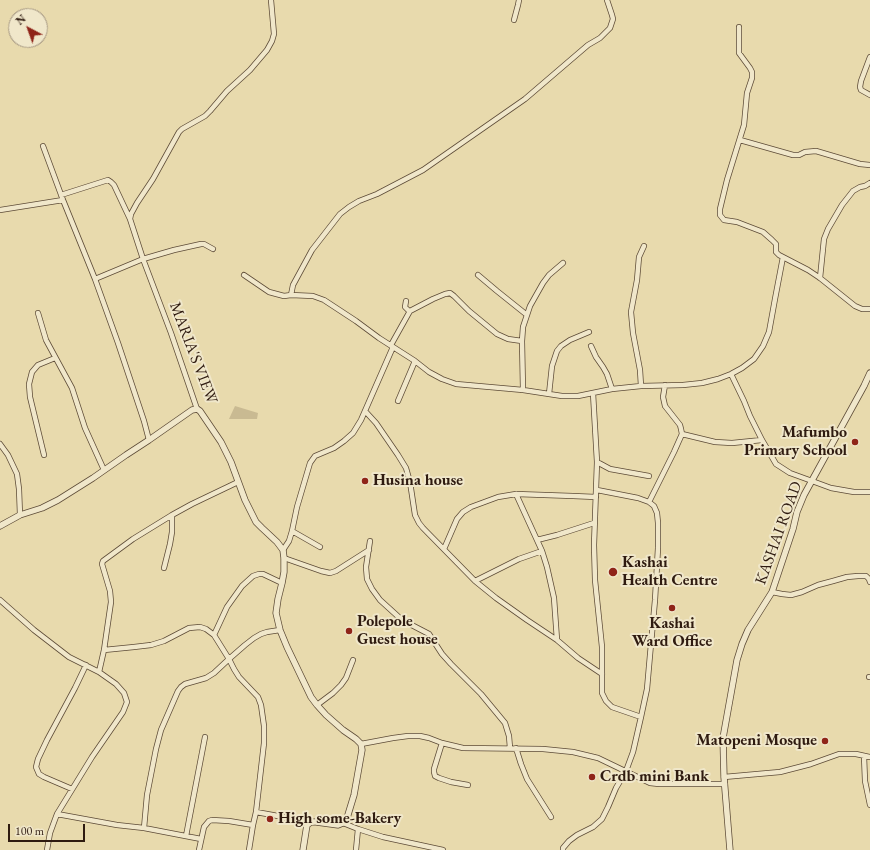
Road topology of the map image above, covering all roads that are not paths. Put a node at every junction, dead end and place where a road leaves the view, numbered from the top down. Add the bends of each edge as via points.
1 (271, 0) edge
2 (519, 0) edge
3 (608, 0) edge
4 (514, 20) dead end
5 (739, 27) dead end
6 (870, 57) edge
7 (870, 95) edge
8 (740, 140) junction
9 (43, 146) dead end
10 (870, 165) edge
11 (870, 183) edge
12 (62, 198) junction
13 (0, 210) edge
14 (130, 219) junction
15 (644, 246) dead end
16 (213, 249) dead end
17 (783, 257) junction
18 (143, 259) junction
19 (563, 263) dead end
20 (244, 275) dead end
21 (478, 275) dead end
22 (820, 278) junction
23 (95, 279) junction
24 (291, 295) junction
25 (406, 301) dead end
26 (870, 309) edge
27 (410, 310) junction
28 (38, 313) dead end
29 (527, 315) junction
30 (589, 332) dead end
31 (522, 341) junction
32 (392, 346) junction
33 (591, 346) dead end
34 (55, 358) junction
35 (415, 361) junction
36 (870, 373) edge
37 (731, 374) junction
38 (665, 385) junction
39 (641, 386) junction
40 (867, 386) edge
41 (612, 389) junction
42 (523, 390) junction
43 (593, 393) junction
44 (549, 394) junction
45 (398, 401) dead end
46 (198, 409) junction
47 (365, 412) junction
48 (682, 434) junction
49 (149, 440) junction
50 (762, 440) junction
51 (0, 444) edge
52 (44, 456) dead end
53 (597, 462) junction
54 (104, 470) junction
55 (649, 476) dead end
56 (812, 481) junction
57 (238, 482) junction
58 (597, 490) junction
59 (870, 492) edge
60 (516, 494) junction
61 (596, 497) junction
62 (648, 502) junction
63 (20, 514) junction
64 (172, 515) junction
65 (594, 523) junction
66 (0, 526) edge
67 (292, 531) junction
68 (537, 540) junction
69 (370, 541) dead end
70 (320, 547) dead end
71 (444, 549) junction
72 (283, 550) junction
73 (369, 550) junction
74 (542, 551) junction
75 (284, 558) junction
76 (164, 568) dead end
77 (475, 581) junction
78 (870, 582) edge
79 (282, 583) junction
80 (772, 592) junction
81 (0, 600) edge
82 (280, 630) junction
83 (214, 635) junction
84 (557, 640) junction
85 (104, 650) junction
86 (229, 659) junction
87 (353, 660) dead end
88 (86, 665) junction
89 (99, 672) junction
90 (602, 674) junction
91 (316, 705) junction
92 (641, 717) junction
93 (205, 737) dead end
94 (442, 743) junction
95 (361, 744) junction
96 (510, 748) junction
97 (516, 748) junction
98 (864, 756) junction
99 (870, 757) edge
100 (626, 771) junction
101 (724, 777) junction
102 (724, 784) junction
103 (468, 785) dead end
104 (72, 789) junction
105 (870, 805) edge
106 (256, 812) junction
107 (57, 814) junction
108 (551, 817) dead end
109 (311, 822) junction
110 (343, 823) junction
111 (253, 825) junction
112 (144, 828) junction
113 (358, 829) junction
114 (186, 836) junction
115 (201, 839) junction
116 (46, 850) edge
117 (198, 850) edge
118 (249, 850) edge
119 (303, 850) edge
120 (356, 850) edge
121 (443, 850) edge
122 (563, 850) edge
123 (730, 850) edge

1 - 14 street via 274,34 267,50 205,116 179,132 132,210
2 - 4 street
3 - 24 street via 613,19 610,28 525,99 423,170 359,201 340,214 312,250 293,285
5 - 8 street via 739,53 752,72 746,93 744,125
6 - 7 street via 860,87
8 - 10 street via 793,155 816,151 849,162
8 - 17 street via 727,180 720,215 724,220 763,232 776,244 776,252
9 - 12 street
11 - 22 street via 853,191 828,229 824,239
12 - 13 street
12 - 14 street, MARIA'S VIEW via 108,180 114,185
12 - 23 street
14 - 18 street, MARIA'S VIEW
15 - 39 street via 631,312
16 - 18 street via 201,244
17 - 22 street
17 - 37 street via 769,332 763,346 754,359
18 - 23 street
18 - 46 street, MARIA'S VIEW
19 - 29 street via 543,283
20 - 24 street via 269,292
21 - 29 street
22 - 26 street via 855,306
23 - 49 street
24 - 32 street via 313,296 324,300
25 - 27 street via 405,307
27 - 31 street via 450,294 497,334
27 - 32 street
28 - 34 street via 46,340
29 - 31 street
30 - 44 street via 570,340 557,351 552,366
31 - 42 street
32 - 35 street
32 - 47 street
33 - 41 street via 605,370
34 - 52 street via 38,365 32,372 28,384
34 - 54 street via 72,388
35 - 42 street via 429,372 456,384
35 - 45 street
36 - 40 street, KASHAI ROAD
37 - 38 street via 702,383
37 - 50 street
38 - 39 street
38 - 48 street via 665,406 680,425
39 - 41 street
40 - 56 street, KASHAI ROAD
41 - 43 street
42 - 44 street
43 - 44 street via 578,396
43 - 53 street
46 - 49 street via 192,410
46 - 57 street, MARIA'S VIEW via 221,442
47 - 67 street via 353,433 334,448 315,456 310,463
47 - 71 street via 376,423 406,468 415,515 419,523
48 - 50 street via 715,442
48 - 62 street
49 - 54 street
50 - 56 street via 776,464 790,473
51 - 63 street via 16,474
53 - 55 street via 610,469
53 - 58 street
54 - 63 street via 58,500
56 - 59 street via 831,488
56 - 80 street, KASHAI ROAD via 797,512
57 - 64 street
57 - 72 street, MARIA'S VIEW via 256,522
58 - 61 street
58 - 62 street
60 - 61 street
60 - 68 street
60 - 71 street via 498,497 463,512 457,519
61 - 65 street
62 - 92 street via 657,512 658,548 647,688
63 - 66 street
64 - 76 street via 172,532
64 - 85 street via 103,561 111,602
65 - 68 street
65 - 90 street via 595,580 602,647
67 - 70 street
67 - 72 street
68 - 74 street
69 - 73 street
71 - 77 street
72 - 75 street
73 - 75 street via 330,573
73 - 96 street via 366,567 367,579 372,589 398,617 428,634 442,654 481,694 505,723
74 - 77 street via 519,559
74 - 84 street via 554,598
75 - 79 street
77 - 84 street
78 - 80 street via 866,576 847,577 791,595
79 - 82 street via 276,613
79 - 83 street via 263,574 253,576 231,601
80 - 101 street, KASHAI ROAD via 742,644 723,738
81 - 88 street via 69,657
82 - 86 street via 254,638
82 - 91 street
83 - 85 street via 200,627 190,628 151,645
83 - 86 street
84 - 90 street
85 - 89 street
86 - 106 street via 239,677 258,697 262,709 264,744
86 - 112 street via 214,674 185,684 178,691 161,730 156,749
87 - 91 street via 341,685
88 - 89 street
88 - 104 street via 47,740 36,767 39,774
89 - 104 street via 116,684 124,693 127,702
90 - 92 street via 602,693 609,705
91 - 95 street
92 - 100 street
93 - 114 street
94 - 95 street via 420,736 408,736
94 - 96 street via 463,748
94 - 103 street via 434,769 435,776
95 - 110 street via 354,795
96 - 97 street
97 - 100 street via 573,752 598,758
97 - 108 street via 527,779
98 - 99 street
98 - 101 street via 839,754 780,772
98 - 105 street via 865,781
100 - 102 street via 650,783
100 - 122 street via 602,820 569,841
101 - 102 street, KASHAI ROAD
102 - 123 street, KASHAI ROAD
104 - 107 street
106 - 109 street
106 - 111 street
107 - 112 street
107 - 116 street
109 - 110 street via 338,825
109 - 119 street via 307,825
110 - 113 street
111 - 115 street via 212,820 206,823
111 - 118 street
112 - 114 street
113 - 120 street
113 - 121 street
114 - 115 street
115 - 117 street

